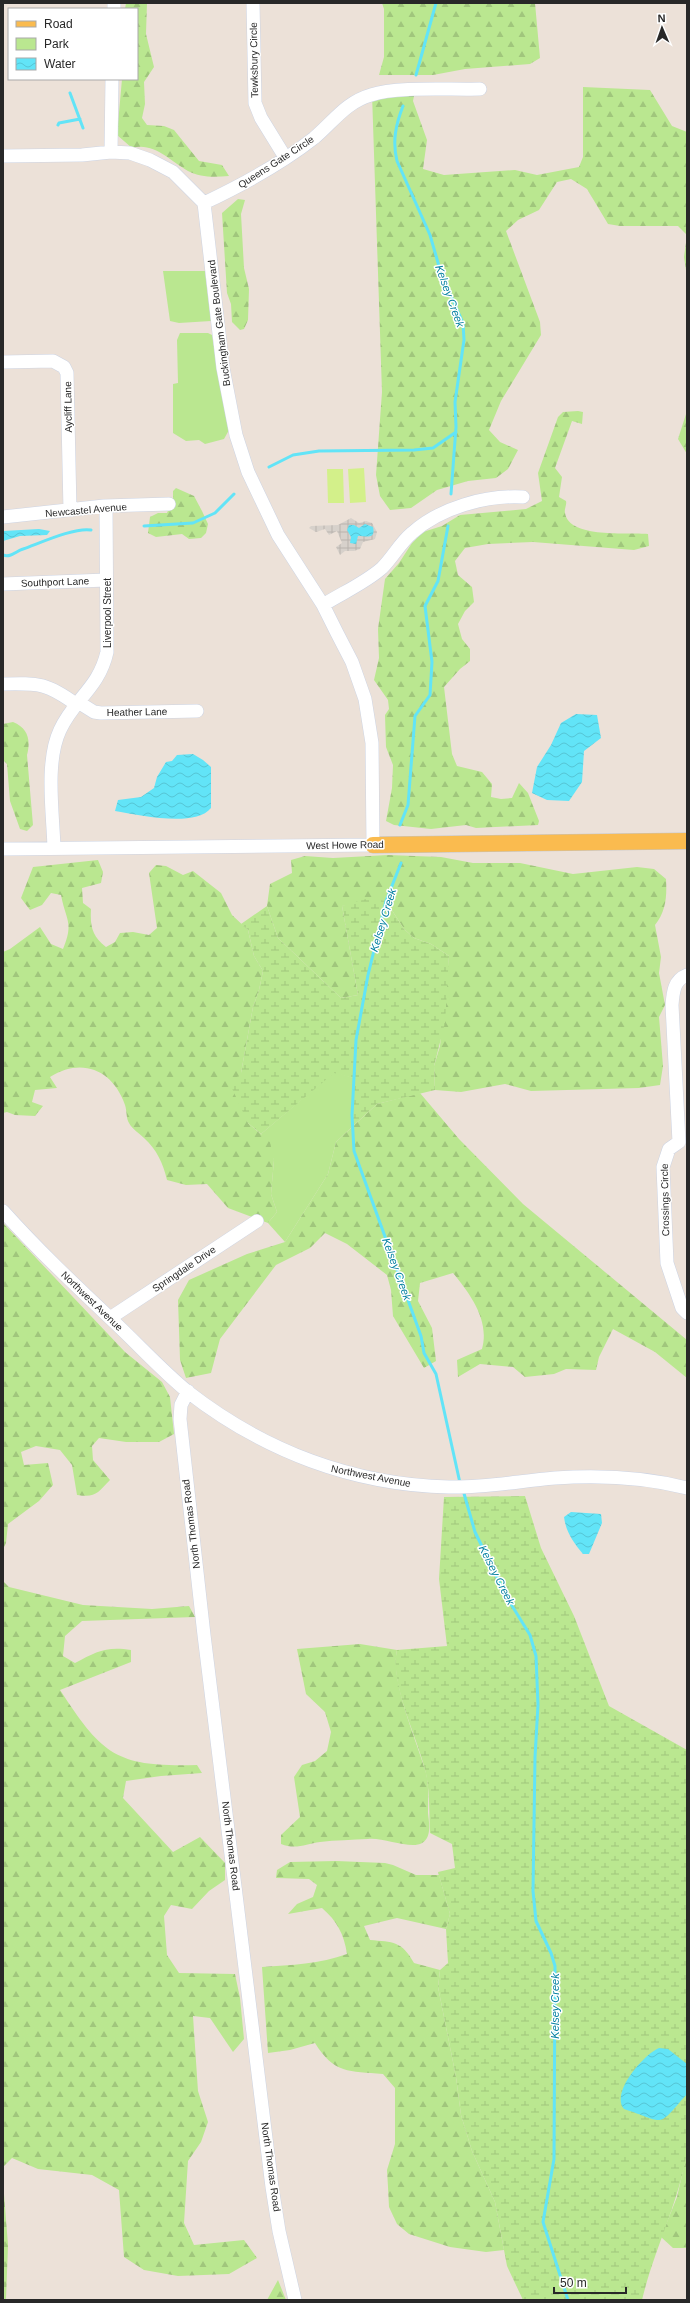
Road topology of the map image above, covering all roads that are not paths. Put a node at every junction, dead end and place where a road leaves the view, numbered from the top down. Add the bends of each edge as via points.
1 (253, 3) edge
2 (112, 80) edge
3 (480, 90) dead end
4 (111, 152) junction
5 (3, 156) edge
6 (285, 157) junction
7 (204, 203) junction
8 (3, 362) edge
9 (522, 497) dead end
10 (169, 504) dead end
11 (106, 506) junction
12 (70, 510) junction
13 (3, 516) edge
14 (106, 580) junction
15 (3, 584) edge
16 (323, 605) junction
17 (3, 684) edge
18 (78, 703) junction
19 (197, 711) dead end
20 (687, 841) edge
21 (372, 845) junction
22 (54, 848) junction
23 (3, 849) edge
24 (687, 975) edge
25 (683, 1142) edge
26 (3, 1211) edge
27 (257, 1221) dead end
28 (687, 1314) edge
29 (110, 1318) junction
30 (188, 1391) junction
31 (687, 1488) edge
32 (295, 2300) edge

1 - 6 street, Tewksbury Circle via 255,103 260,118
2 - 4 street
3 - 6 street, Queens Gate Circle via 372,94 342,110 313,138
4 - 5 street
4 - 7 street via 143,157 166,167 181,178
6 - 7 street, Queens Gate Circle via 233,190
7 - 16 street, Buckingham Gate Boulevard via 223,368 236,435 260,501 285,548
8 - 12 street, Aycliff Lane via 53,361 64,367 67,373
9 - 16 street via 485,499 434,517 411,533 375,574
10 - 11 street, Newcastel Avenue
11 - 12 street, Newcastel Avenue
11 - 14 street, Liverpool Street
12 - 13 street, Newcastel Avenue
14 - 15 street, Southport Lane
14 - 18 street, Liverpool Street via 107,652 102,670
16 - 21 street, Buckingham Gate Boulevard via 352,662 361,684 368,714 374,773
17 - 18 street, Heather Lane via 44,685
18 - 19 street, Heather Lane via 101,713
18 - 22 street, Liverpool Street via 60,730 54,745
20 - 21 main road, West Howe Road
21 - 22 street, West Howe Road
22 - 23 street, West Howe Road
24 - 25 street, Crossings Circle via 674,989 672,1004
25 - 28 street, Crossings Circle via 669,1149 663,1167 667,1263 682,1308
26 - 29 street, Northwest Avenue via 49,1260
27 - 29 street, Springdale Drive
29 - 30 street, Northwest Avenue
30 - 31 street, Northwest Avenue via 247,1432 286,1451 322,1466 381,1480 464,1487 552,1478 604,1477 656,1481
30 - 32 street, North Thomas Road via 182,1405 181,1427 204,1634 272,2187

